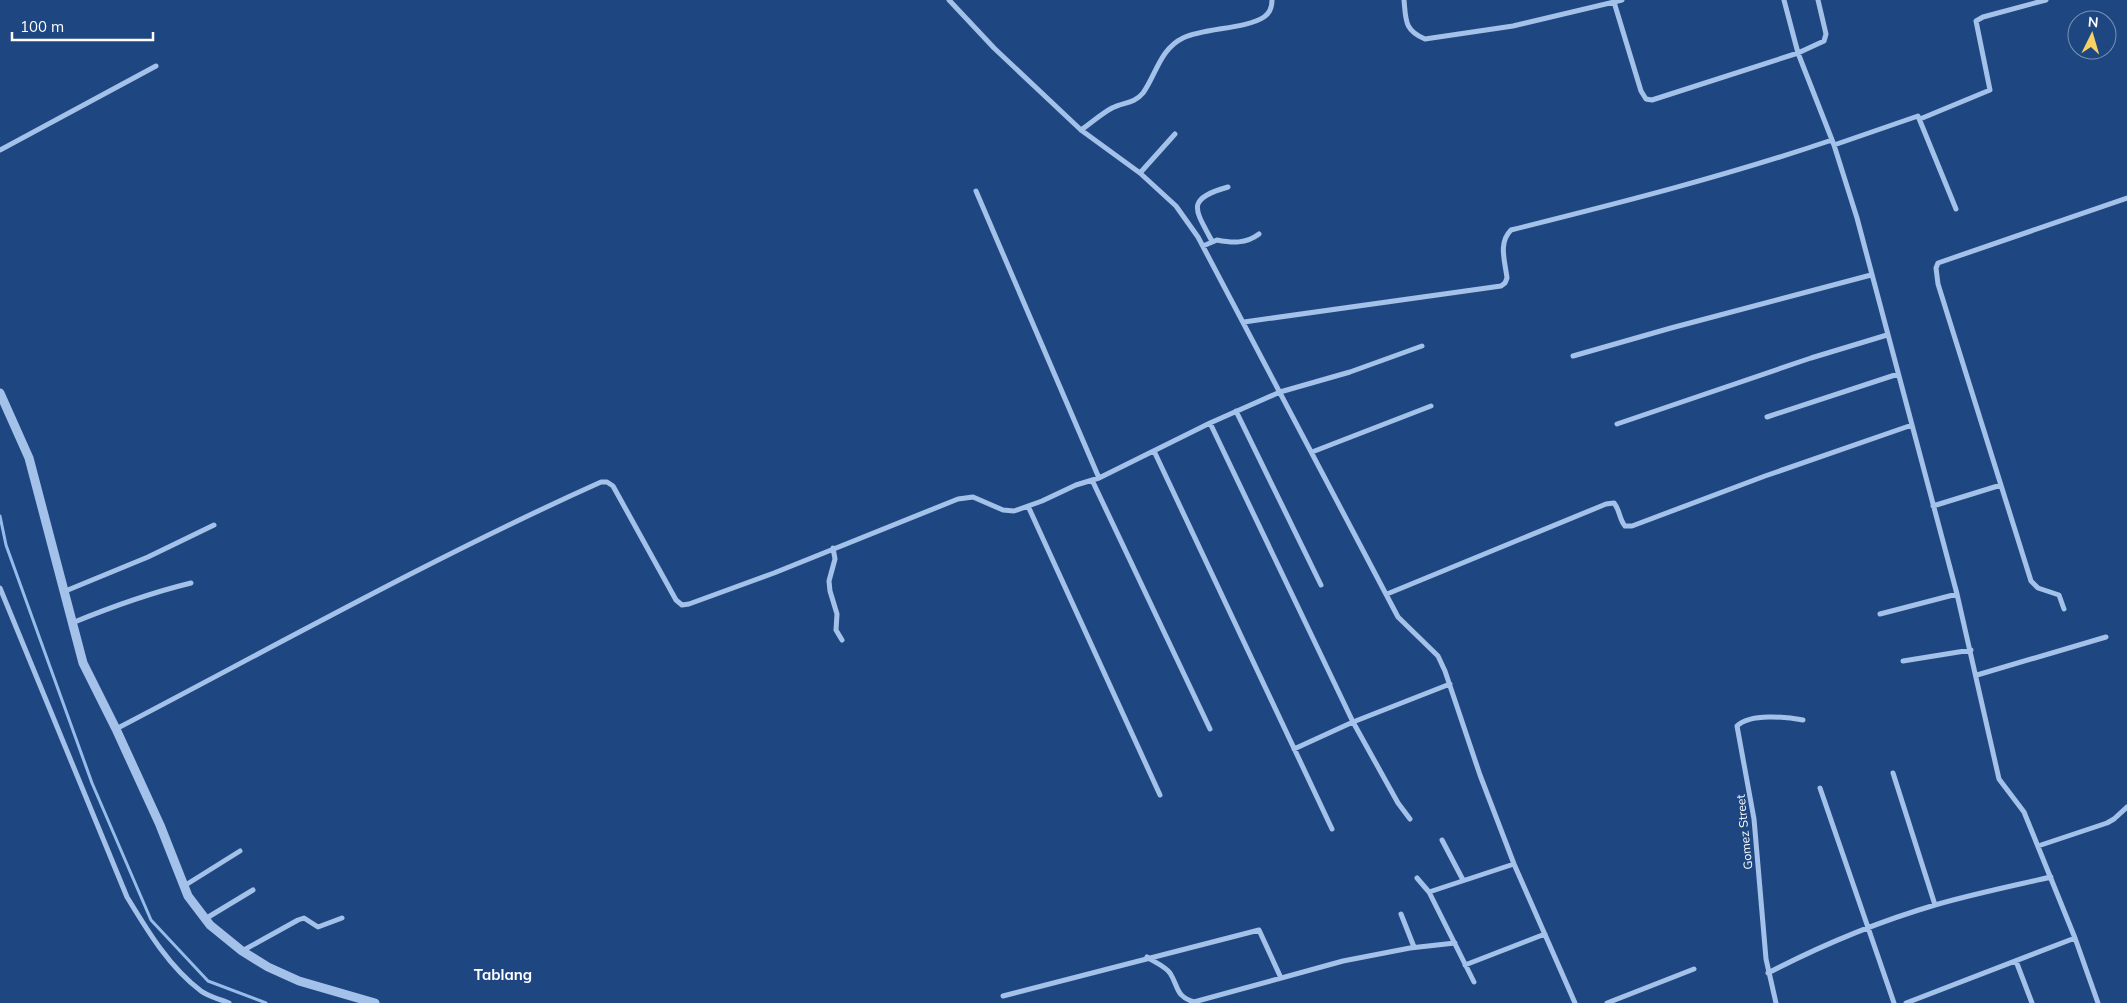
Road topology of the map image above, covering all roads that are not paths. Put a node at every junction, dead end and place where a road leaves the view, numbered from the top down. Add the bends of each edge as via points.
1 (949, 0) edge
2 (1272, 0) edge
3 (1404, 0) edge
4 (1622, 0) edge
5 (1784, 0) edge
6 (1818, 0) edge
7 (2046, 0) edge
8 (1614, 2) junction
9 (1798, 53) junction
10 (156, 66) dead end
11 (1920, 119) junction
12 (1080, 130) junction
13 (1175, 134) dead end
14 (1833, 142) junction
15 (0, 150) edge
16 (1140, 173) junction
17 (1228, 187) dead end
18 (976, 191) dead end
19 (2127, 198) edge
20 (1956, 209) dead end
21 (1259, 234) dead end
22 (1212, 241) junction
23 (1203, 246) junction
24 (1871, 276) junction
25 (1244, 322) junction
26 (1887, 335) junction
27 (1422, 346) dead end
28 (1574, 356) dead end
29 (1898, 374) junction
30 (0, 392) edge
31 (1280, 392) junction
32 (1431, 406) dead end
33 (1236, 411) junction
34 (1767, 417) dead end
35 (1210, 423) junction
36 (1617, 424) dead end
37 (1912, 425) junction
38 (1154, 451) junction
39 (1312, 452) junction
40 (1099, 478) junction
41 (1092, 480) junction
42 (2001, 485) junction
43 (1028, 506) junction
44 (1933, 506) junction
45 (214, 525) dead end
46 (834, 548) junction
47 (191, 583) dead end
48 (1321, 584) dead end
49 (0, 588) edge
50 (63, 593) junction
51 (1386, 594) junction
52 (1957, 594) junction
53 (2064, 609) dead end
54 (1880, 614) dead end
55 (71, 624) junction
56 (2106, 637) dead end
57 (842, 640) dead end
58 (1970, 650) junction
59 (1903, 661) dead end
60 (1977, 675) junction
61 (1450, 684) junction
62 (1803, 720) dead end
63 (1354, 722) junction
64 (116, 729) junction
65 (1210, 729) dead end
66 (1294, 749) junction
67 (1893, 773) dead end
68 (1820, 788) dead end
69 (1160, 796) dead end
70 (2127, 807) edge
71 (1410, 819) dead end
72 (1332, 829) dead end
73 (1442, 840) dead end
74 (2038, 846) junction
75 (240, 851) dead end
76 (1514, 864) junction
77 (2051, 877) junction
78 (1417, 878) dead end
79 (1463, 880) junction
80 (184, 886) junction
81 (253, 890) dead end
82 (1429, 892) junction
83 (1935, 905) junction
84 (1401, 914) dead end
85 (342, 918) dead end
86 (205, 919) junction
87 (1867, 927) junction
88 (1545, 934) junction
89 (2075, 938) junction
90 (1455, 943) junction
91 (1414, 947) junction
92 (242, 951) junction
93 (1147, 958) junction
94 (2016, 960) junction
95 (1465, 965) junction
96 (1694, 968) dead end
97 (1768, 973) junction
98 (1281, 978) junction
99 (1474, 982) dead end
100 (1003, 996) dead end
101 (229, 1003) edge
102 (375, 1003) edge
103 (1576, 1003) edge
104 (1608, 1003) edge
105 (1776, 1003) edge
106 (1894, 1003) edge
107 (1906, 1003) edge
108 (2032, 1003) edge
109 (2098, 1003) edge

1 - 12 street
2 - 12 street via 1265,17 1183,38 1172,45 1142,95 1133,102 1113,107
3 - 8 street via 1407,25 1414,34 1425,39 1513,26
4 - 8 street
5 - 9 street
6 - 9 street via 1826,38
7 - 11 street via 1976,21 1990,90
8 - 9 street via 1646,99 1662,98
9 - 14 street
10 - 15 street
11 - 14 street via 1916,116
11 - 20 street
12 - 16 street
13 - 16 street
14 - 24 street
14 - 25 street via 1623,202 1511,230 1502,243 1507,278 1501,286
16 - 23 street via 1176,206
17 - 22 street via 1208,193 1198,204 1199,217
18 - 40 street
19 - 42 street via 1938,263 1938,284
21 - 22 street via 1249,240 1229,243
22 - 23 street
23 - 25 street
24 - 26 street
24 - 28 street
25 - 31 street
26 - 29 street
26 - 36 street
27 - 31 street via 1350,372
29 - 34 street
29 - 37 street
30 - 50 street via 29,458
31 - 33 street
31 - 39 street
32 - 39 street
33 - 35 street
33 - 48 street
35 - 38 street
35 - 63 street
37 - 44 street
37 - 51 street via 1632,526 1625,526 1614,503 1606,504
38 - 40 street
38 - 66 street
39 - 51 street
40 - 41 street
41 - 43 street
41 - 65 street
42 - 44 street
42 - 53 street via 2033,585 2059,595
43 - 46 street via 1014,511 1002,510 973,497 965,497
43 - 69 street
44 - 52 street
45 - 50 street
46 - 57 street via 829,581 836,630
46 - 64 street via 774,574 682,605 676,600 613,486 601,482 418,570
47 - 55 street via 112,606
49 - 101 street via 127,897 155,943 190,980 201,991
50 - 55 street
51 - 61 street via 1398,617 1438,656
52 - 54 street
52 - 58 street
55 - 64 street via 83,663
56 - 60 street
58 - 59 street
58 - 60 street
60 - 74 street via 1999,779 2024,812
61 - 63 street
61 - 76 street
62 - 97 street, Gomez Street via 1770,717 1741,722 1737,726 1754,819
63 - 66 street
63 - 71 street
64 - 80 street
66 - 72 street
67 - 83 street
68 - 87 street
70 - 74 street via 2107,823
73 - 79 street
74 - 77 street
75 - 80 street
76 - 79 street
76 - 88 street
77 - 83 street
77 - 89 street
78 - 82 street
79 - 82 street
80 - 86 street
81 - 86 street
82 - 90 street
83 - 87 street
84 - 91 street
85 - 92 street via 318,927 304,918
86 - 92 street
87 - 97 street
87 - 106 street
88 - 95 street
88 - 103 street
89 - 94 street
89 - 109 street
90 - 91 street
90 - 95 street
91 - 98 street
92 - 102 street via 299,981
93 - 98 street via 1169,972 1184,999 1194,1002
93 - 98 street via 1259,930
93 - 100 street
94 - 107 street
94 - 108 street
95 - 99 street
96 - 104 street
97 - 105 street, Gomez Street

